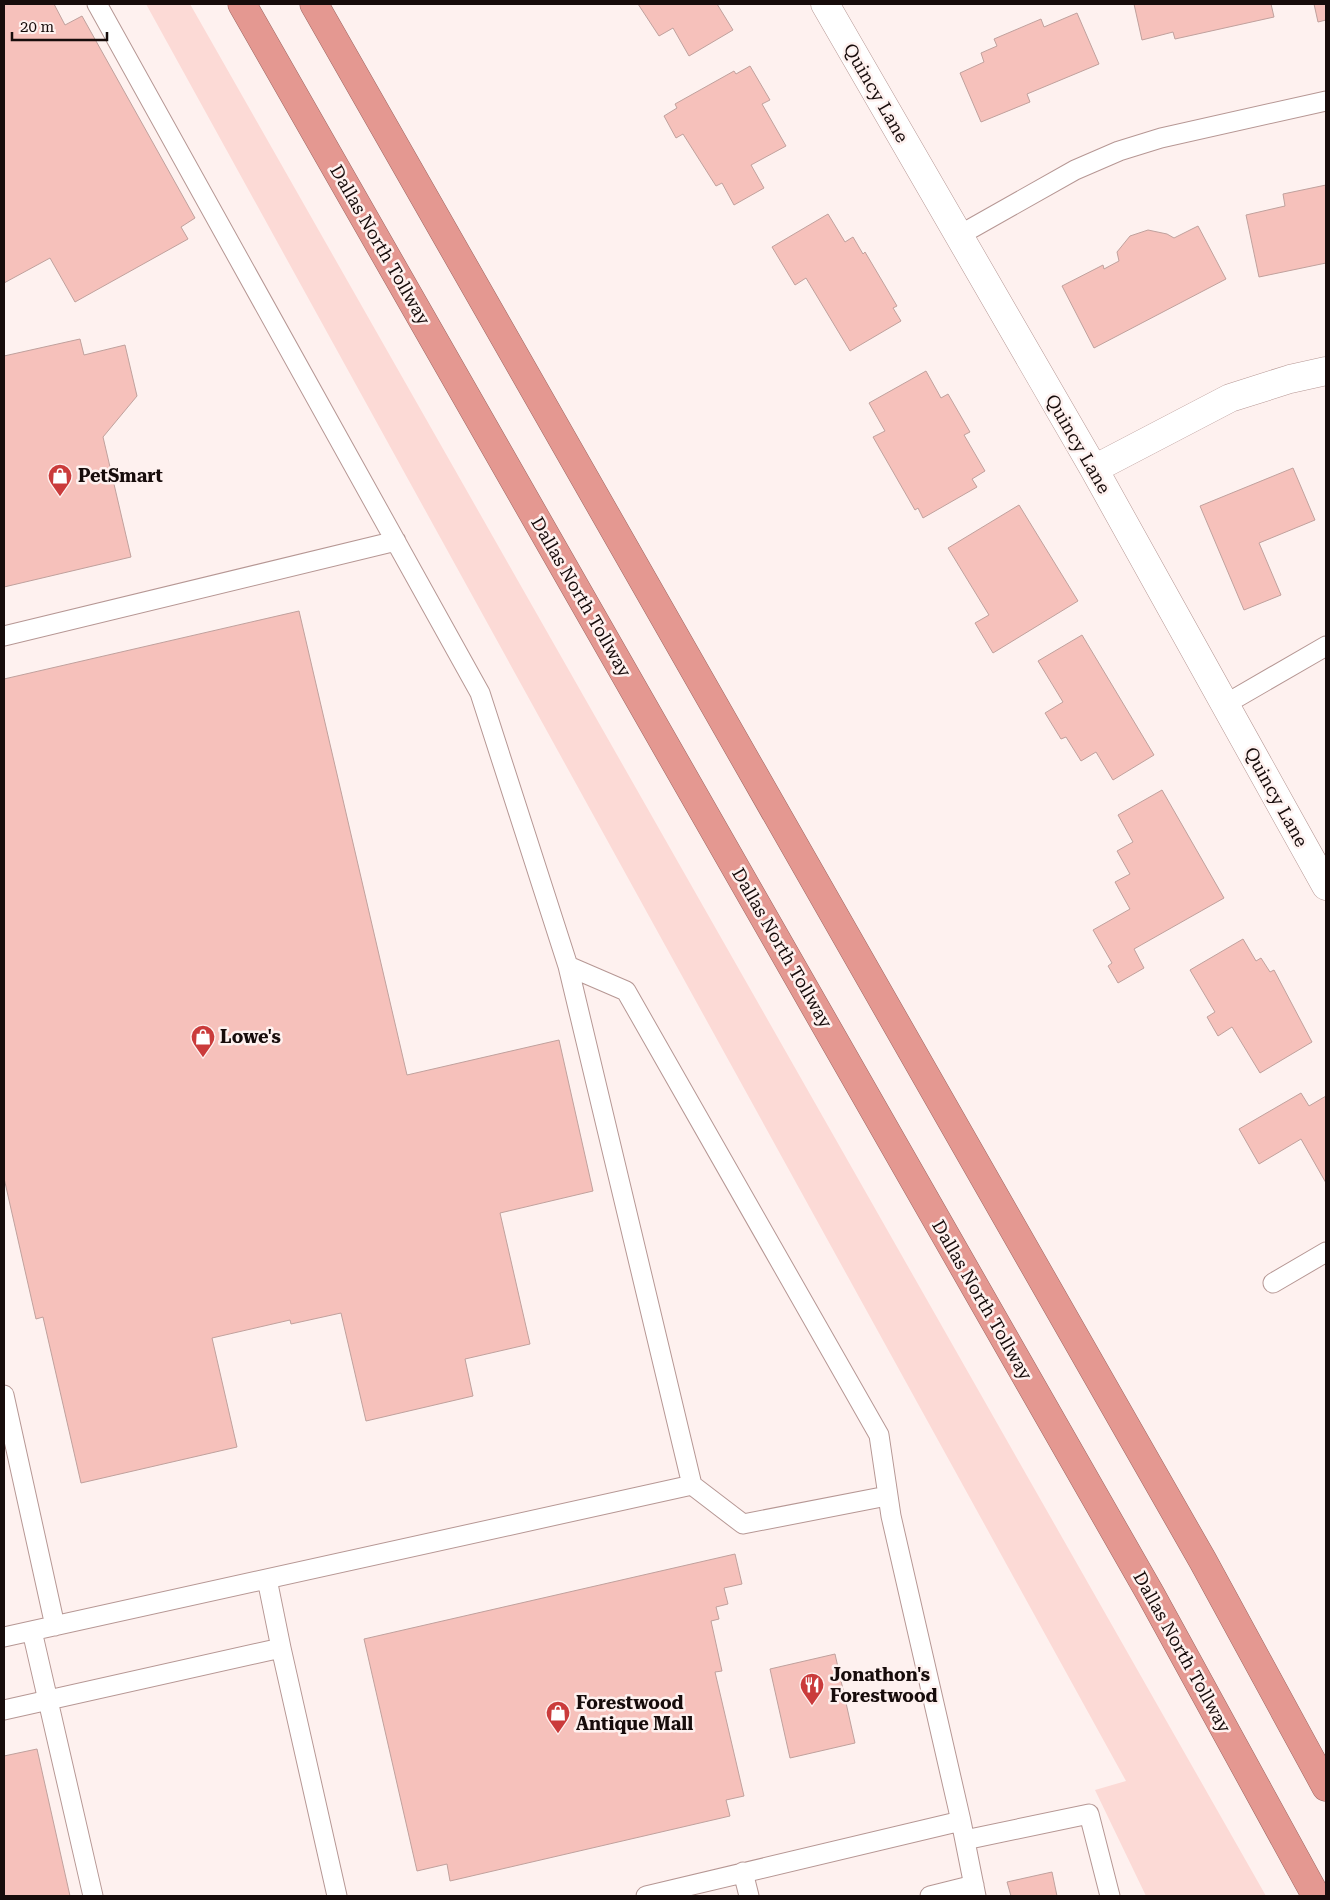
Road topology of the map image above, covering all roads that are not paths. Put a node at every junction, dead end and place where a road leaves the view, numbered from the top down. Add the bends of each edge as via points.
1 (97, 4) edge
2 (242, 4) edge
3 (314, 4) edge
4 (833, 6) edge
5 (1326, 100) edge
6 (958, 236) junction
7 (1326, 371) edge
8 (1094, 469) junction
9 (396, 541) junction
10 (4, 636) edge
11 (1326, 646) edge
12 (1224, 705) junction
13 (1326, 886) edge
14 (568, 966) junction
15 (1326, 1252) edge
16 (1273, 1283) dead end
17 (4, 1395) edge
18 (692, 1485) junction
19 (887, 1496) junction
20 (267, 1579) junction
21 (55, 1626) junction
22 (32, 1631) junction
23 (4, 1637) edge
24 (281, 1648) junction
25 (48, 1700) junction
26 (4, 1710) edge
27 (1326, 1788) edge
28 (961, 1821) junction
29 (965, 1840) junction
30 (743, 1872) junction
31 (975, 1891) edge
32 (93, 1896) edge
33 (337, 1896) edge
34 (646, 1896) edge
35 (749, 1896) edge
36 (935, 1896) edge
37 (1110, 1896) edge
38 (1316, 1896) edge

1 - 9 lane
2 - 38 highway, Dallas North Tollway via 1151,1595
3 - 27 highway via 1198,1552
4 - 6 street, Quincy Lane
5 - 6 lane via 1119,150 1075,170
6 - 8 street, Quincy Lane
7 - 8 street via 1230,398
8 - 12 street, Quincy Lane
9 - 10 lane
9 - 14 lane via 480,693
11 - 12 lane
12 - 13 street, Quincy Lane
14 - 18 lane
14 - 19 lane via 626,991 879,1435
15 - 16 lane
17 - 21 lane
18 - 19 lane via 743,1524
18 - 20 lane
19 - 28 lane
20 - 21 lane
20 - 24 lane
21 - 22 lane
22 - 23 lane
22 - 25 lane
24 - 25 lane
24 - 33 lane
25 - 26 lane
25 - 32 lane
28 - 29 lane
28 - 30 lane
29 - 31 lane
29 - 37 lane via 1089,1814
30 - 34 lane
30 - 35 lane
31 - 36 lane

